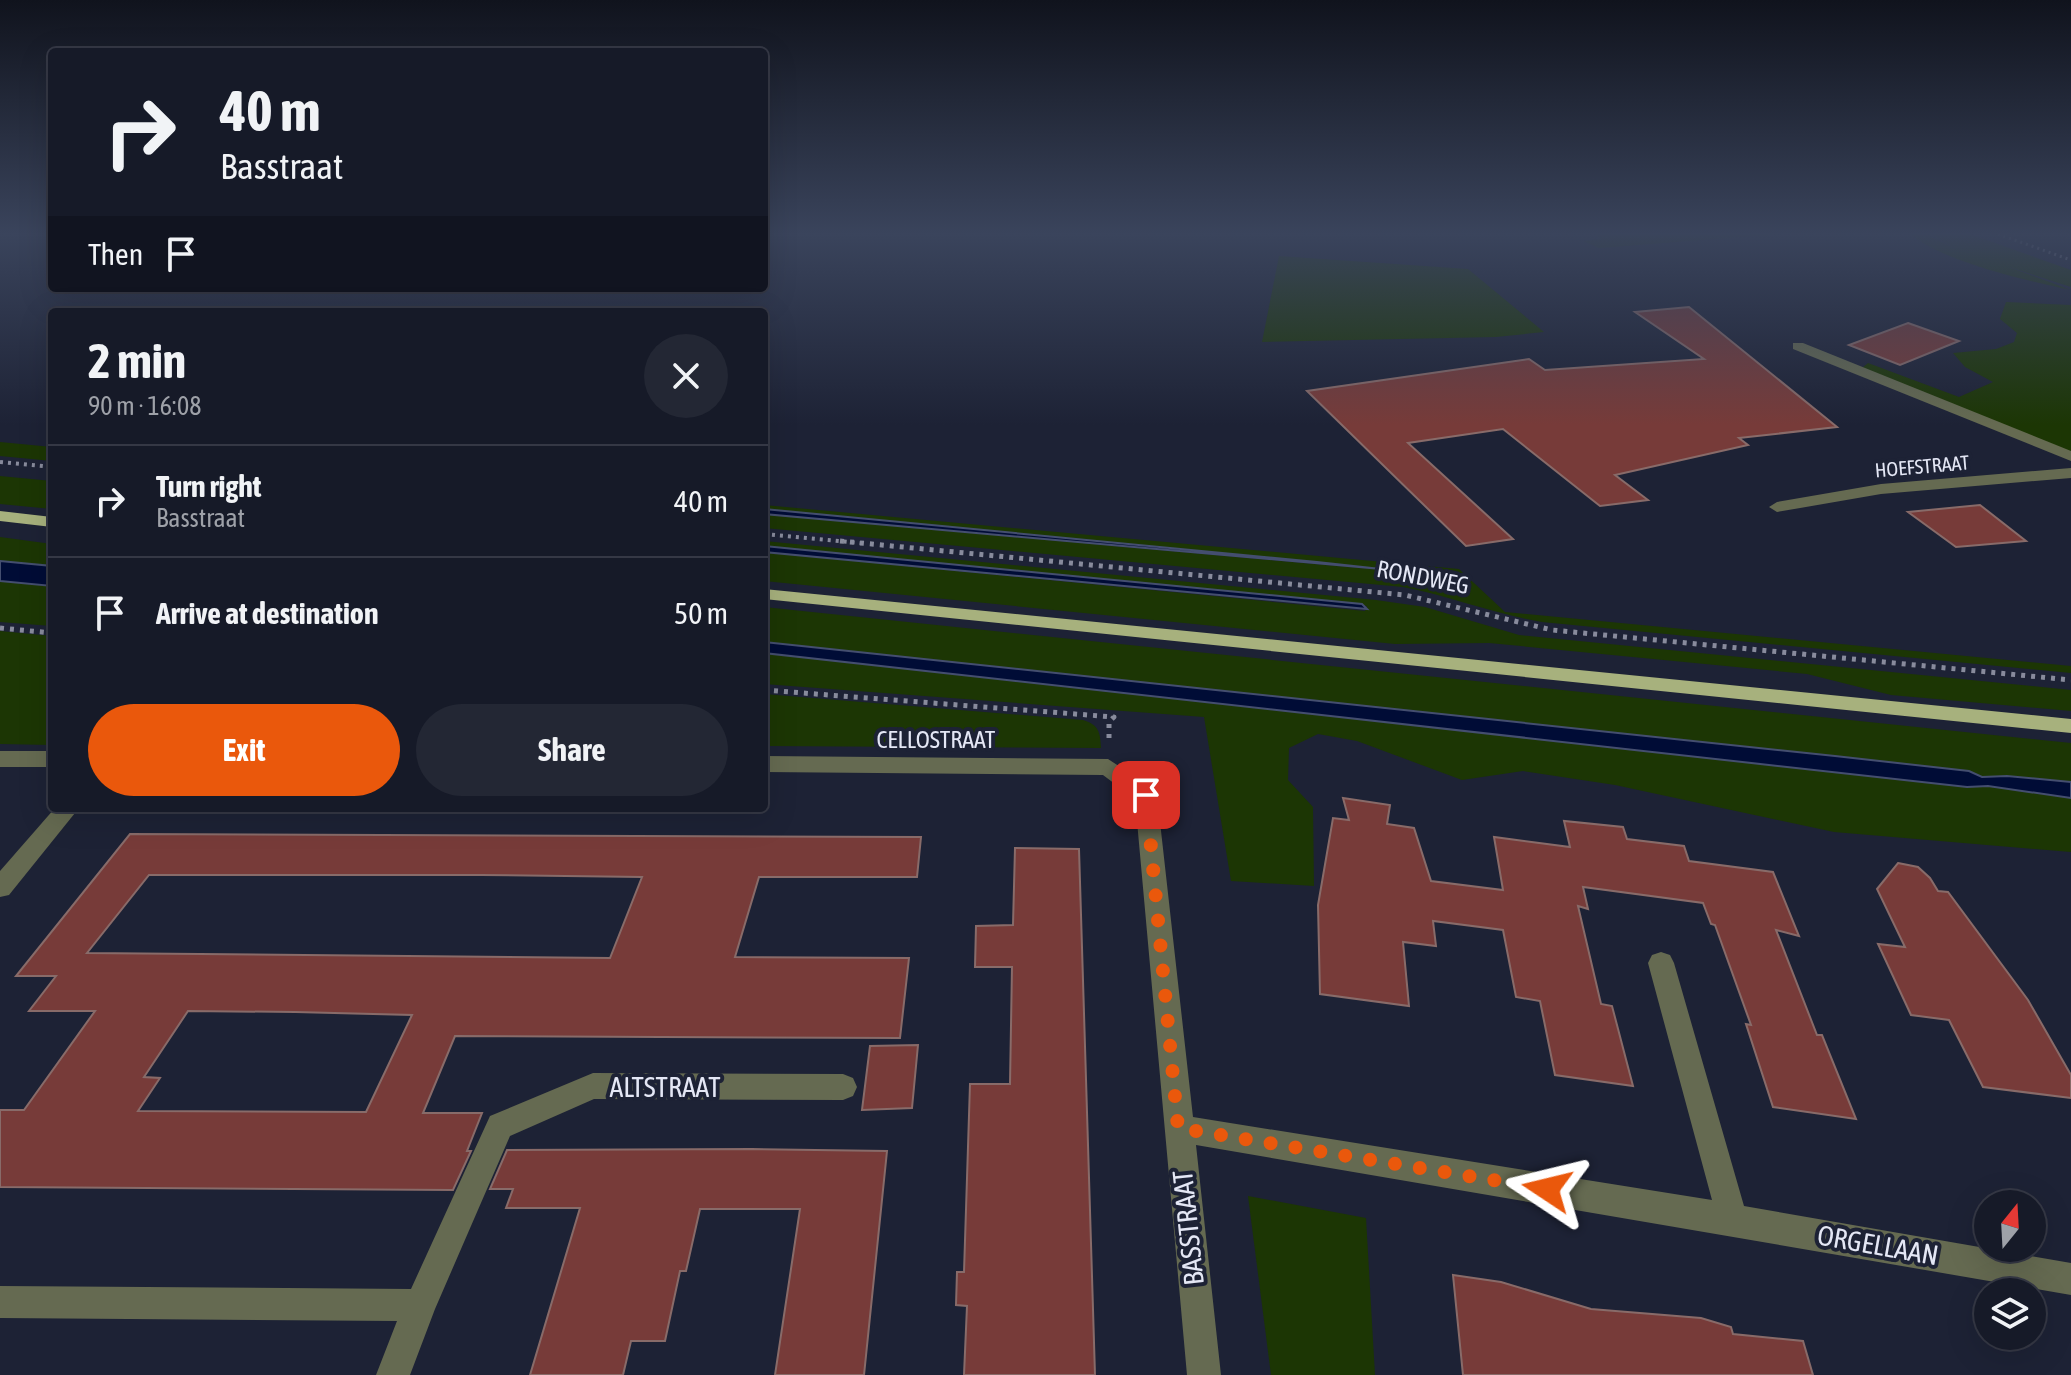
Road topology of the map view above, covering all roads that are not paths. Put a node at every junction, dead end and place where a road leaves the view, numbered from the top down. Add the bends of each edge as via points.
1 (1798, 346) dead end
2 (2071, 456) edge
3 (2071, 473) edge
4 (1777, 507) dead end
5 (0, 516) edge
6 (48, 522) edge
7 (768, 594) edge
8 (2067, 727) edge
9 (0, 759) edge
10 (48, 759) edge
11 (768, 764) edge
12 (1108, 767) joint
13 (65, 812) edge
14 (0, 888) edge
15 (1661, 963) dead end
16 (843, 1087) dead end
17 (1178, 1128) junction
18 (1732, 1219) junction
19 (2071, 1279) edge
20 (0, 1302) edge
21 (420, 1305) junction
22 (393, 1375) edge
23 (1204, 1375) edge

1 - 2 street, HOEFSTRAAT
3 - 4 street, HOEFSTRAAT via 1881,489
5 - 6 main road
7 - 8 main road
9 - 10 street
11 - 12 street, CELLOSTRAAT
12 - 17 street, BASSTRAAT via 1146,795
13 - 14 street
15 - 18 street
16 - 21 street, ALTSTRAAT via 593,1086 500,1126
17 - 18 street, ORGELLAAN
17 - 23 street, BASSTRAAT
18 - 19 street, ORGELLAAN
20 - 21 street
21 - 22 street, ALTSTRAAT

